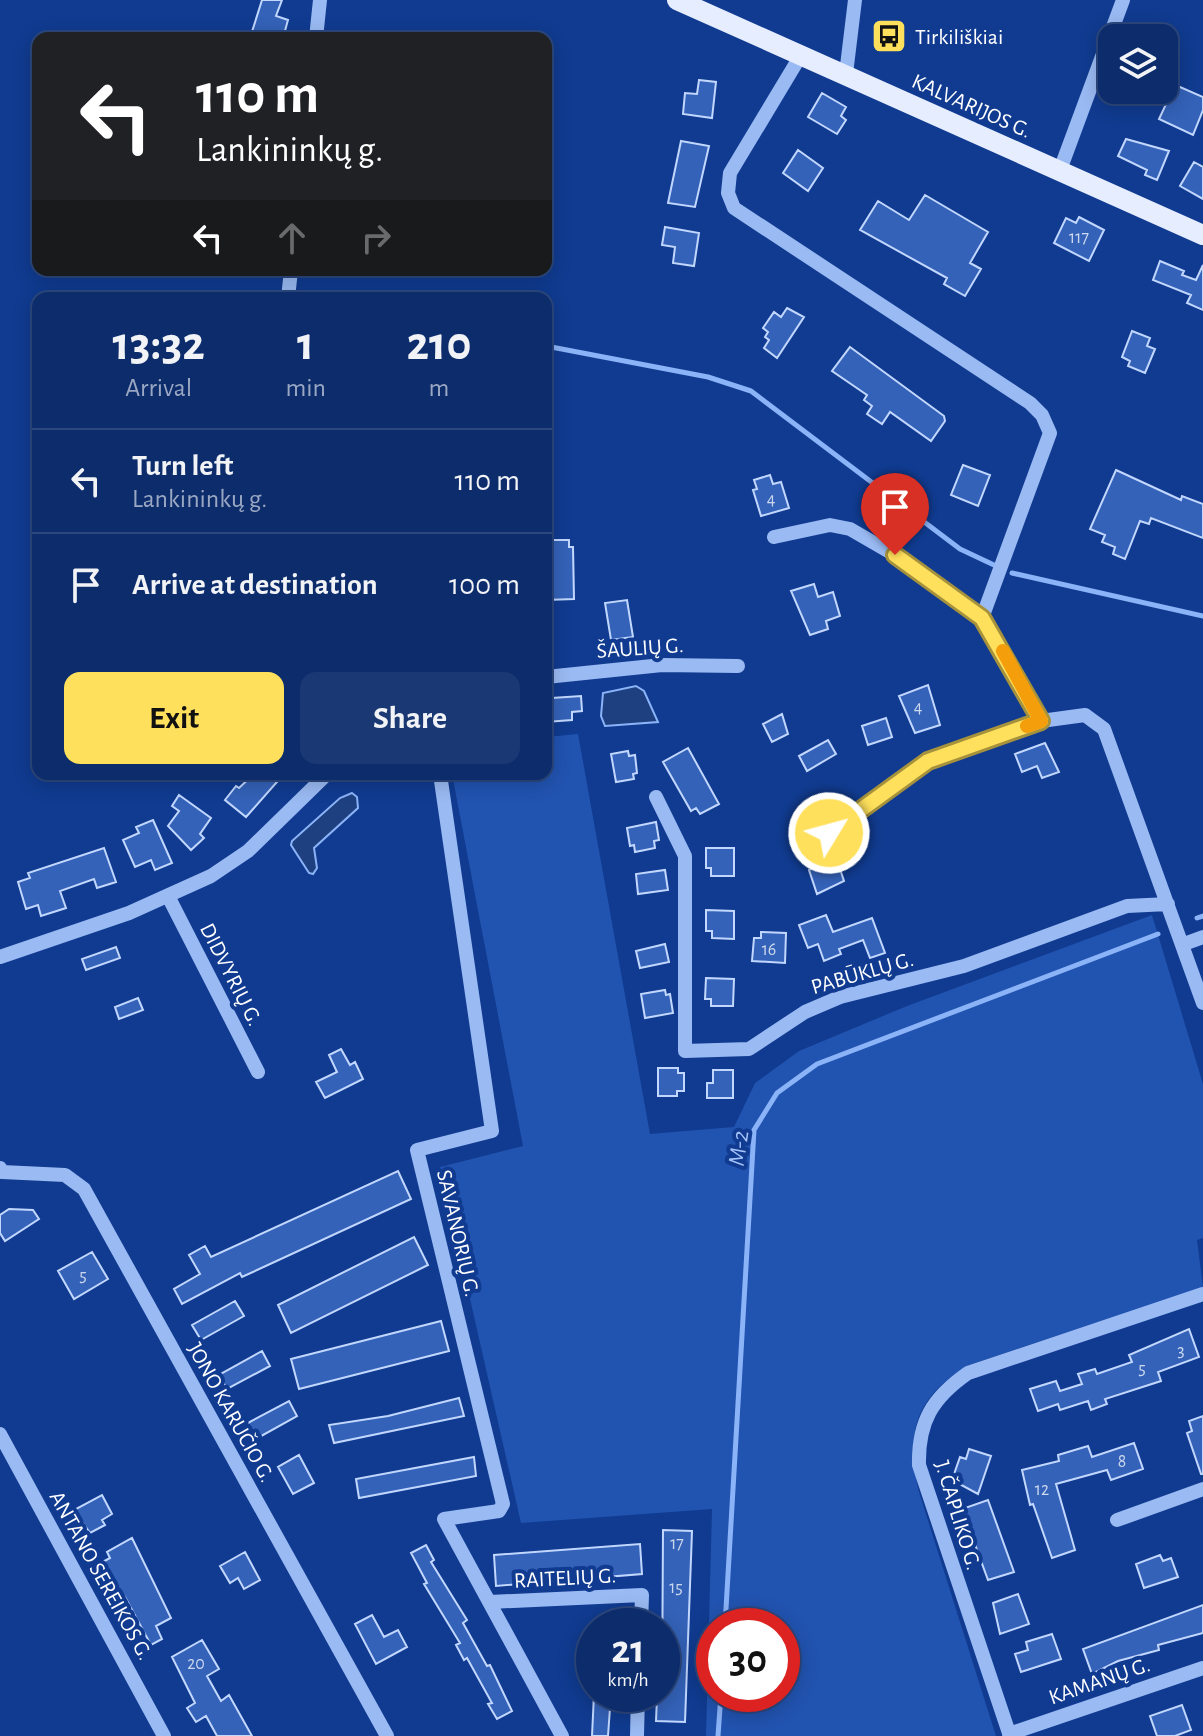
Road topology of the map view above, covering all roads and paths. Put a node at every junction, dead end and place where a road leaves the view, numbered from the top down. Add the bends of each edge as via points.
1 (320, 0) edge
2 (677, 0) edge
3 (855, 0) edge
4 (1123, 0) edge
5 (317, 32) edge
6 (801, 55) junction
7 (846, 74) junction
8 (1060, 170) junction
9 (1203, 235) edge
10 (774, 537) dead end
11 (982, 618) junction
12 (738, 666) dead end
13 (552, 676) edge
14 (1041, 721) junction
15 (321, 780) edge
16 (441, 780) edge
17 (656, 797) dead end
18 (829, 833) dead end
19 (168, 896) junction
20 (1168, 904) junction
21 (1203, 937) edge
22 (1184, 944) junction
23 (0, 957) edge
24 (1203, 1003) edge
25 (258, 1072) dead end
26 (1, 1171) edge
27 (1203, 1294) edge
28 (0, 1434) edge
29 (1203, 1489) edge
30 (1117, 1520) dead end
31 (490, 1602) junction
32 (642, 1608) edge
33 (1203, 1668) edge
34 (638, 1712) edge
35 (1010, 1735) edge
36 (164, 1736) edge
37 (387, 1736) edge
38 (562, 1736) edge
39 (637, 1736) edge

1 - 5 street
2 - 6 main road, KALVARIJOS G.
3 - 7 street
4 - 8 street
6 - 7 main road, KALVARIJOS G.
6 - 11 street via 730,173 728,193 734,208 1030,403 1050,433
7 - 8 main road, KALVARIJOS G.
8 - 9 main road, KALVARIJOS G.
10 - 11 street via 830,525 850,529
11 - 14 street
12 - 13 street, ŠAULIŲ G. via 662,665
14 - 18 street via 928,761
14 - 20 street via 1085,715 1104,729
15 - 19 street via 248,851
16 - 31 street, SAVANORIŲ G. via 492,1131 417,1150 503,1504 499,1511 444,1519
17 - 20 street, PABŪKLŲ G. via 685,856 685,1051 749,1049 805,1012 840,997 964,966 1127,906
19 - 23 street
19 - 25 street, DIDVYRIŲ G.
20 - 22 street
21 - 22 street
22 - 24 street
26 - 37 street, JONO KARUČIO G. via 65,1175 84,1189
27 - 35 street, J. ČAPLIKO G. via 968,1373 939,1395 923,1420 919,1465
28 - 36 street, ANTANO SEREIKOS G.
29 - 30 street
31 - 32 street, RAITELIŲ G. via 642,1595
31 - 38 street
33 - 35 street, KAMANŲ G.
34 - 39 street

